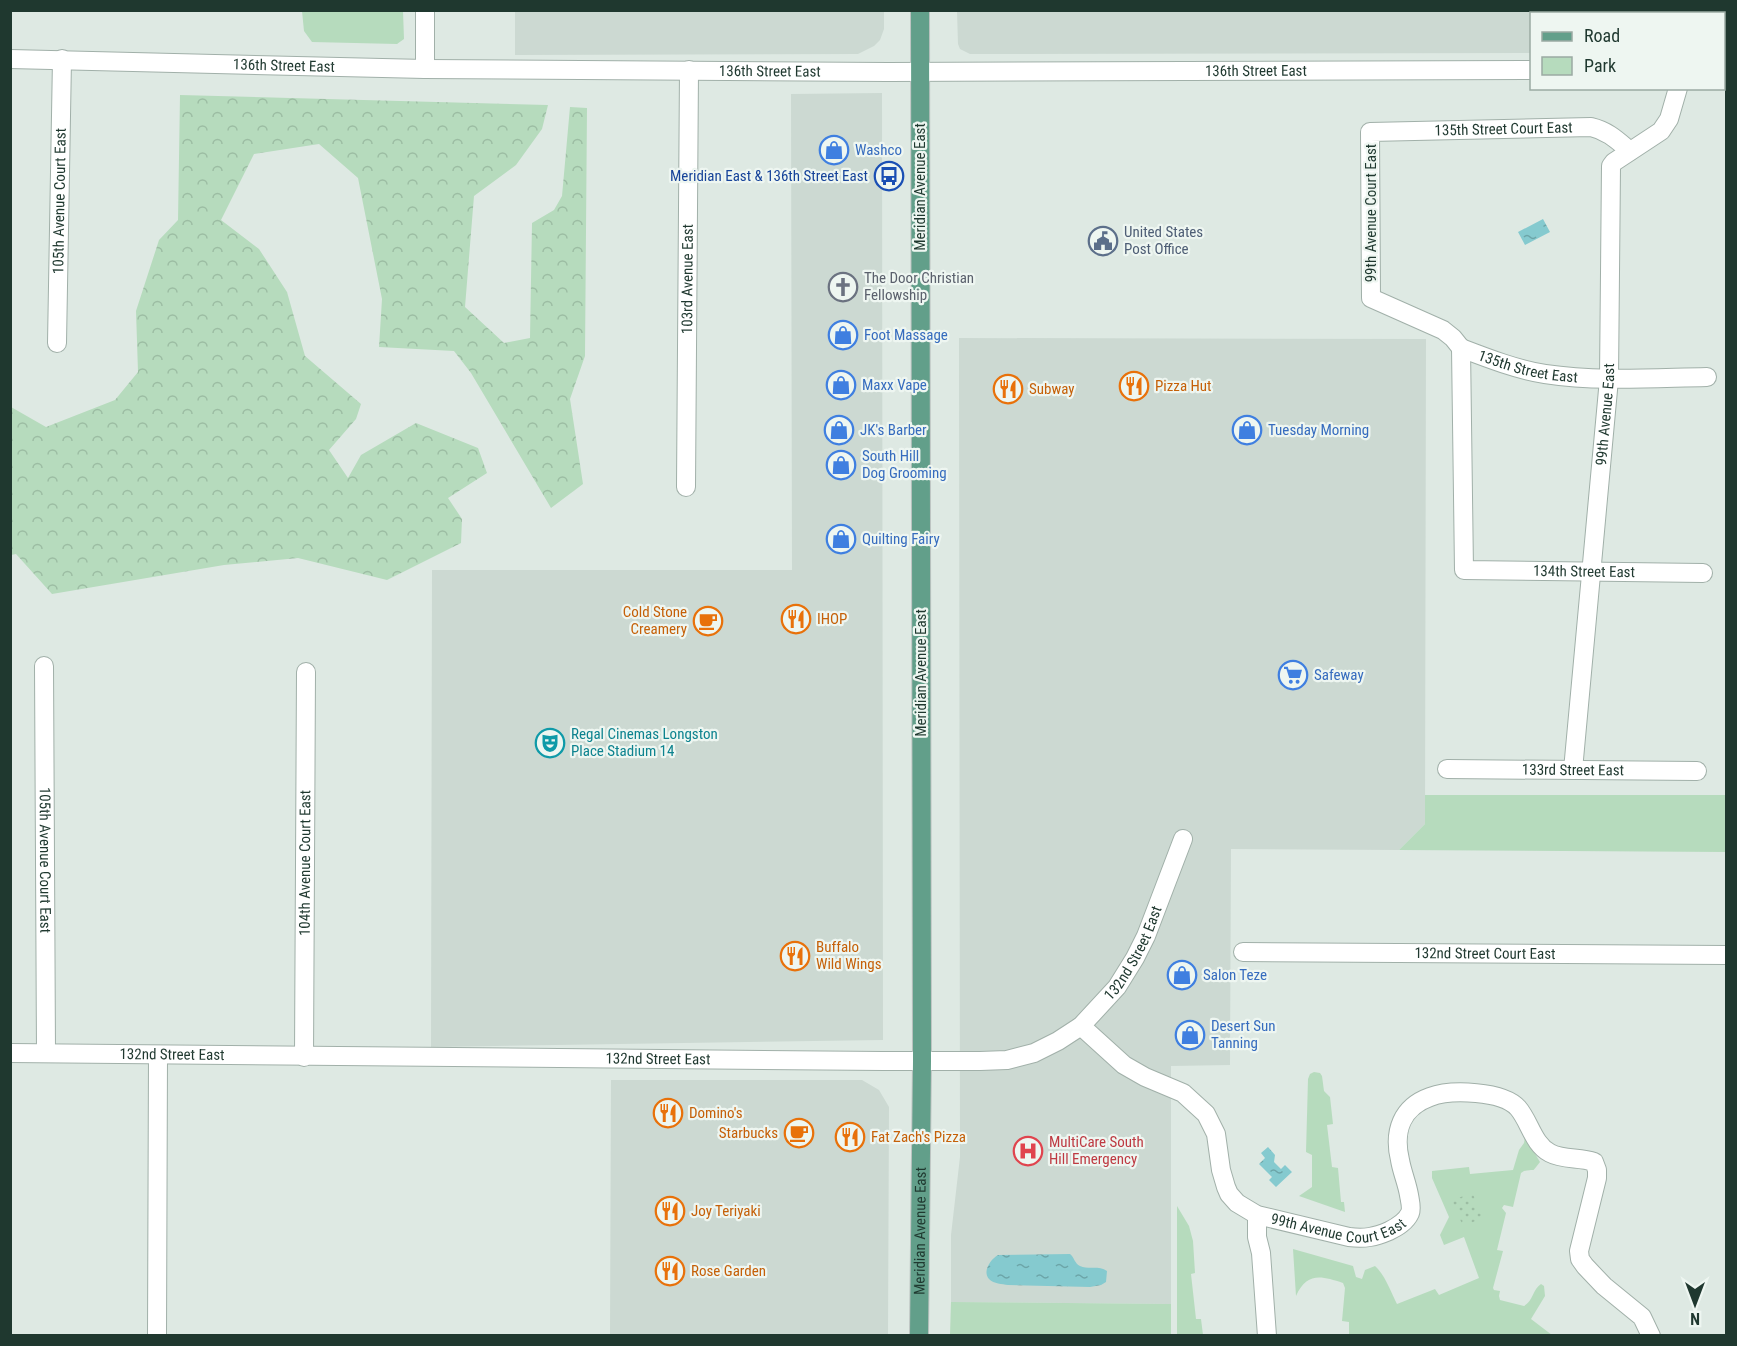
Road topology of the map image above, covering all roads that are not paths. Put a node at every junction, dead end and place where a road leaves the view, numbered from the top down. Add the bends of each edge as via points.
1 (425, 10) edge
2 (920, 10) edge
3 (10, 59) edge
4 (62, 59) junction
5 (425, 69) junction
6 (689, 70) junction
7 (1530, 70) edge
8 (920, 71) junction
9 (1677, 90) edge
10 (1370, 132) joint
11 (1629, 151) junction
12 (57, 343) dead end
13 (1461, 348) junction
14 (1707, 377) dead end
15 (1609, 379) junction
16 (686, 487) dead end
17 (1592, 572) junction
18 (1703, 573) dead end
19 (44, 666) dead end
20 (306, 672) dead end
21 (1447, 769) dead end
22 (1573, 770) junction
23 (1697, 771) dead end
24 (1183, 839) dead end
25 (1243, 952) dead end
26 (1726, 955) edge
27 (1081, 1026) junction
28 (10, 1053) edge
29 (46, 1053) junction
30 (158, 1055) junction
31 (304, 1057) junction
32 (921, 1061) junction
33 (1257, 1215) junction
34 (157, 1335) edge
35 (919, 1335) edge
36 (1267, 1335) edge
37 (1651, 1335) edge

1 - 5 street
2 - 8 main road, Meridian Avenue East
3 - 4 street, 136th Street East
4 - 5 street, 136th Street East
4 - 12 street, 105th Avenue Court East
5 - 6 street, 136th Street East
6 - 8 street, 136th Street East
6 - 16 street, 103rd Avenue East
7 - 8 street, 136th Street East
8 - 32 main road, Meridian Avenue East
9 - 11 street, 99th Avenue East via 1661,131
10 - 11 street, 135th Street Court East via 1591,127 1610,134
10 - 13 street, 99th Avenue Court East via 1371,298 1443,330
11 - 15 street, 99th Avenue East via 1611,166
13 - 15 street, 135th Street East via 1544,374
13 - 17 street, 134th Street East via 1464,570
14 - 15 street, 135th Street East
15 - 17 street, 99th Avenue East
17 - 18 street, 134th Street East
17 - 22 street, 99th Avenue East
19 - 29 street, 105th Avenue Court East
20 - 31 street, 104th Avenue Court East
21 - 22 street, 133rd Street East
22 - 23 street, 133rd Street East
24 - 27 street, 132nd Street East via 1135,958 1117,987
25 - 26 street, 132nd Street Court East
27 - 32 street, 132nd Street East via 1034,1053 1007,1060
27 - 33 street, 99th Avenue Court East via 1124,1065 1183,1093 1206,1114 1216,1134 1229,1194
28 - 29 street, 132nd Street East
29 - 30 street, 132nd Street East
30 - 31 street, 132nd Street East
30 - 34 street
31 - 32 street, 132nd Street East
32 - 35 main road, Meridian Avenue East
33 - 36 street
33 - 37 street, 99th Avenue Court East via 1363,1239 1398,1227 1411,1210 1398,1144 1409,1108 1449,1092 1484,1094 1519,1109 1549,1153 1594,1162 1597,1178 1580,1258 1604,1286 1642,1317

